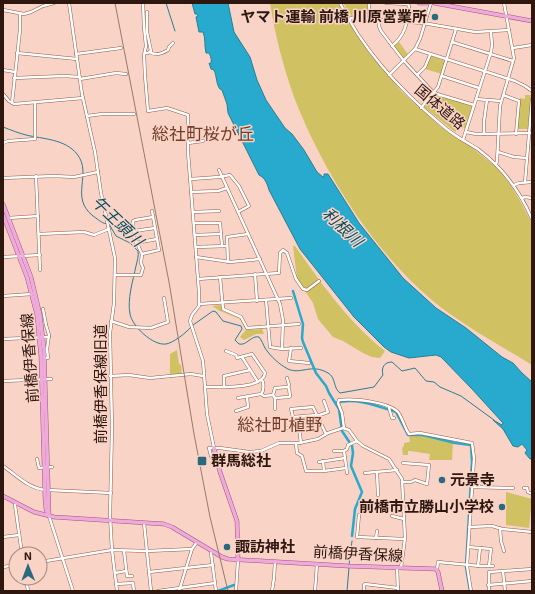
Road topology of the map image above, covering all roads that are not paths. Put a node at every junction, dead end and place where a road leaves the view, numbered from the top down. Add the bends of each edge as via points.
1 (54, 3) edge
2 (69, 3) edge
3 (143, 3) edge
4 (340, 3) edge
5 (370, 3) edge
6 (386, 3) edge
7 (419, 3) edge
8 (431, 3) edge
9 (504, 3) edge
10 (3, 10) edge
11 (148, 12) dead end
12 (20, 14) junction
13 (506, 16) junction
14 (349, 19) junction
15 (369, 19) junction
16 (379, 19) junction
17 (407, 21) junction
18 (532, 22) edge
19 (425, 23) junction
20 (456, 29) junction
21 (509, 30) junction
22 (491, 32) junction
23 (452, 42) junction
24 (173, 43) dead end
25 (532, 45) edge
26 (392, 46) junction
27 (121, 48) dead end
28 (512, 48) junction
29 (415, 49) junction
30 (150, 52) junction
31 (17, 53) junction
32 (145, 53) junction
33 (76, 54) junction
34 (490, 54) junction
35 (430, 55) junction
36 (77, 59) junction
37 (447, 60) junction
38 (404, 61) junction
39 (513, 61) junction
40 (3, 70) edge
41 (15, 72) junction
42 (484, 72) junction
43 (126, 74) dead end
44 (389, 74) junction
45 (417, 75) junction
46 (442, 76) junction
47 (14, 78) junction
48 (80, 78) junction
49 (508, 79) junction
50 (479, 88) junction
51 (532, 91) edge
52 (434, 93) junction
53 (3, 94) edge
54 (503, 95) junction
55 (83, 98) junction
56 (532, 98) edge
57 (476, 99) junction
58 (487, 100) junction
59 (501, 101) junction
60 (12, 103) junction
61 (35, 103) junction
62 (474, 105) junction
63 (421, 108) junction
64 (134, 114) dead end
65 (87, 116) junction
66 (466, 132) junction
67 (484, 134) junction
68 (500, 134) junction
69 (516, 134) junction
70 (530, 134) edge
71 (463, 140) junction
72 (203, 141) dead end
73 (3, 143) edge
74 (188, 143) junction
75 (528, 150) junction
76 (532, 150) edge
77 (498, 152) junction
78 (527, 158) junction
79 (496, 164) junction
80 (219, 170) dead end
81 (98, 172) junction
82 (36, 176) junction
83 (222, 177) junction
84 (3, 178) edge
85 (191, 179) junction
86 (525, 182) junction
87 (532, 182) edge
88 (514, 185) junction
89 (227, 188) junction
90 (191, 192) junction
91 (522, 198) junction
92 (532, 198) edge
93 (3, 204) edge
94 (152, 211) dead end
95 (219, 211) dead end
96 (193, 212) junction
97 (238, 212) junction
98 (38, 216) junction
99 (5, 217) edge
100 (153, 217) junction
101 (532, 219) edge
102 (194, 223) junction
103 (155, 228) junction
104 (108, 229) junction
105 (134, 231) junction
106 (39, 234) junction
107 (221, 234) junction
108 (248, 234) junction
109 (195, 235) junction
110 (157, 239) junction
111 (136, 243) junction
112 (196, 246) junction
113 (222, 246) junction
114 (227, 246) junction
115 (142, 254) junction
116 (40, 255) junction
117 (21, 256) junction
118 (3, 257) edge
119 (196, 257) junction
120 (260, 259) junction
121 (228, 262) junction
122 (40, 270) dead end
123 (266, 273) junction
124 (254, 274) junction
125 (115, 275) junction
126 (220, 277) junction
127 (198, 278) junction
128 (319, 281) dead end
129 (32, 294) junction
130 (3, 296) edge
131 (164, 298) dead end
132 (290, 298) dead end
133 (278, 299) junction
134 (266, 300) junction
135 (257, 301) junction
136 (222, 303) junction
137 (199, 304) junction
138 (43, 309) dead end
139 (111, 321) junction
140 (299, 324) dead end
141 (283, 326) junction
142 (268, 327) junction
143 (41, 337) junction
144 (49, 337) junction
145 (3, 338) edge
146 (291, 348) junction
147 (301, 348) dead end
148 (282, 349) junction
149 (226, 350) dead end
150 (242, 357) junction
151 (44, 358) junction
152 (309, 363) dead end
153 (250, 370) junction
154 (110, 376) junction
155 (203, 376) junction
156 (287, 378) dead end
157 (43, 379) junction
158 (52, 379) dead end
159 (262, 380) junction
160 (3, 381) edge
161 (258, 382) junction
162 (204, 387) junction
163 (224, 387) junction
164 (288, 387) junction
165 (261, 394) junction
166 (247, 396) junction
167 (274, 397) junction
168 (238, 398) dead end
169 (324, 401) dead end
170 (389, 408) junction
171 (275, 409) dead end
172 (236, 411) dead end
173 (307, 416) junction
174 (316, 416) junction
175 (394, 418) dead end
176 (308, 424) dead end
177 (286, 428) dead end
178 (342, 429) junction
179 (326, 434) junction
180 (357, 441) junction
181 (301, 443) junction
182 (296, 444) junction
183 (214, 448) junction
184 (334, 451) dead end
185 (344, 451) junction
186 (345, 458) junction
187 (37, 459) dead end
188 (319, 462) dead end
189 (323, 462) junction
190 (403, 463) dead end
191 (3, 466) edge
192 (52, 467) dead end
193 (46, 468) junction
194 (346, 468) junction
195 (397, 470) junction
196 (324, 471) junction
197 (377, 472) junction
198 (346, 473) dead end
199 (365, 473) dead end
200 (402, 482) junction
201 (472, 487) junction
202 (513, 488) dead end
203 (524, 488) dead end
204 (47, 490) junction
205 (111, 493) junction
206 (532, 494) edge
207 (378, 495) dead end
208 (3, 496) edge
209 (16, 503) junction
210 (360, 515) dead end
211 (49, 516) junction
212 (392, 516) dead end
213 (404, 519) junction
214 (110, 520) junction
215 (144, 522) junction
216 (469, 527) junction
217 (500, 528) junction
218 (377, 530) dead end
219 (532, 532) edge
220 (19, 535) junction
221 (3, 537) edge
222 (376, 538) junction
223 (404, 539) junction
224 (197, 542) junction
225 (21, 546) edge
226 (468, 547) junction
227 (480, 548) junction
228 (192, 549) junction
229 (112, 550) junction
230 (124, 551) junction
231 (146, 551) junction
232 (212, 551) junction
233 (504, 551) dead end
234 (62, 558) junction
235 (238, 560) junction
236 (48, 561) edge
237 (275, 562) junction
238 (318, 564) junction
239 (468, 564) junction
240 (213, 565) junction
241 (478, 566) junction
242 (399, 568) junction
243 (186, 569) junction
244 (437, 569) junction
245 (532, 569) edge
246 (126, 571) junction
247 (503, 571) junction
248 (149, 572) junction
249 (115, 573) junction
250 (132, 576) dead end
251 (532, 581) edge
252 (215, 583) junction
253 (504, 583) junction
254 (116, 584) junction
255 (488, 585) junction
256 (398, 589) edge
257 (179, 590) edge
258 (73, 591) edge
259 (117, 591) edge
260 (134, 591) edge
261 (151, 591) edge
262 (158, 591) edge
263 (216, 591) edge
264 (236, 591) edge
265 (272, 591) edge
266 (315, 591) edge
267 (364, 591) edge
268 (442, 591) edge
269 (471, 591) edge
270 (489, 591) edge
271 (504, 591) edge

1 - 12 street
2 - 33 street, 前橋伊香保線旧道
3 - 32 street
4 - 14 street, 国体道路
5 - 15 street
6 - 17 street via 409,4
7 - 8 main road
8 - 13 main road
8 - 19 street
9 - 13 street
10 - 12 street
11 - 30 street
12 - 31 street
13 - 18 main road
13 - 21 street
14 - 15 street
14 - 44 street, 国体道路 via 368,49
15 - 16 street
16 - 17 street
16 - 26 street via 379,29
17 - 19 street
17 - 26 street via 403,34
19 - 20 street
19 - 29 street
20 - 22 street
20 - 23 street
21 - 22 street
21 - 28 street
22 - 34 street
23 - 34 street
23 - 37 street
24 - 30 street via 165,52
25 - 28 street
26 - 38 street
27 - 33 street
28 - 39 street
29 - 35 street
29 - 38 street
30 - 32 street
31 - 36 street
31 - 41 street
32 - 74 street via 148,112 164,108 188,114
33 - 36 street, 前橋伊香保線旧道
34 - 39 street
34 - 42 street
35 - 37 street
35 - 45 street via 425,67
36 - 48 street, 前橋伊香保線旧道
37 - 42 street
37 - 46 street
38 - 44 street
38 - 45 street
39 - 49 street
40 - 41 street
41 - 47 street
42 - 49 street
42 - 50 street
43 - 48 street
44 - 63 street, 国体道路
45 - 52 street
46 - 50 street
46 - 52 street
47 - 48 street
47 - 60 street
48 - 55 street, 前橋伊香保線旧道
49 - 51 street
49 - 54 street
50 - 57 street
52 - 62 street
52 - 63 street
53 - 60 street
54 - 59 street
54 - 69 street via 519,101
55 - 61 street
55 - 65 street, 前橋伊香保線旧道
56 - 70 street
57 - 58 street
57 - 62 street
58 - 59 street
58 - 67 street
59 - 68 street
60 - 61 street
61 - 73 street via 35,139
62 - 66 street
63 - 71 street, 国体道路
64 - 65 street
65 - 81 street, 前橋伊香保線旧道
66 - 67 street
66 - 71 street
67 - 68 street
68 - 69 street
68 - 77 street
69 - 70 street
70 - 75 street
71 - 79 street, 国体道路
72 - 74 street
74 - 85 street
75 - 76 street
75 - 78 street
77 - 78 street
77 - 79 street
78 - 86 street
79 - 88 street, 国体道路
80 - 83 street
81 - 82 street via 80,177
81 - 104 street, 前橋伊香保線旧道
82 - 84 street
82 - 98 street
83 - 85 street
83 - 89 street
83 - 97 street via 230,175 245,197 249,207
85 - 90 street
86 - 87 street
86 - 88 street
88 - 91 street, 国体道路
89 - 90 street
89 - 97 street
90 - 96 street
91 - 92 street
91 - 101 street, 国体道路
93 - 99 main road, 前橋伊香保線
94 - 100 street
95 - 96 street
96 - 102 street
97 - 108 street
98 - 99 street
98 - 106 street
99 - 117 main road, 前橋伊香保線
100 - 103 street
100 - 105 street via 134,220
102 - 107 street via 219,223
102 - 109 street
103 - 105 street
103 - 110 street
104 - 106 street via 94,235 84,232
104 - 125 street, 前橋伊香保線旧道 via 114,253
105 - 111 street
106 - 116 street
107 - 109 street
107 - 113 street
108 - 114 street via 227,237
108 - 120 street
109 - 112 street
110 - 111 street
110 - 115 street via 159,251
111 - 115 street
112 - 113 street
112 - 119 street
113 - 114 street
114 - 121 street
115 - 125 street via 141,275
116 - 117 street
116 - 122 street
117 - 118 street
117 - 129 main road, 前橋伊香保線
117 - 143 main road, 前橋伊香保線 via 35,292
119 - 121 street
119 - 127 street
120 - 121 street
120 - 123 street
123 - 124 street
123 - 128 street via 280,272 280,253 284,250 303,289
123 - 133 street
124 - 126 street
124 - 135 street
125 - 139 street, 前橋伊香保線旧道
126 - 127 street
126 - 136 street
127 - 137 street
129 - 130 street
129 - 143 main road, 前橋伊香保線
131 - 139 street via 168,321 152,327 129,327
132 - 133 street
133 - 134 street
133 - 141 street
134 - 135 street
134 - 142 street
135 - 136 street
136 - 137 street
136 - 142 street via 224,310 242,317 248,328
137 - 155 street via 191,316 191,324 203,361
138 - 144 street
139 - 154 street, 前橋伊香保線旧道
140 - 141 street
141 - 142 street
141 - 148 street
142 - 148 street via 270,347
143 - 144 street
143 - 145 street
143 - 151 main road, 前橋伊香保線
143 - 157 main road, 前橋伊香保線
144 - 151 street via 48,358
146 - 147 street
146 - 148 street
146 - 152 street via 289,361
149 - 150 street via 237,358
150 - 153 street
150 - 159 street via 253,354 265,373
151 - 157 main road, 前橋伊香保線
153 - 161 street
153 - 163 street via 224,376
154 - 155 street
154 - 205 street, 前橋伊香保線旧道
155 - 162 street
156 - 164 street
157 - 158 street
157 - 160 street
157 - 193 main road, 前橋伊香保線
159 - 161 street
159 - 165 street
161 - 163 street
162 - 163 street
162 - 183 street
164 - 167 street via 275,388
164 - 167 street via 289,397
165 - 166 street
165 - 167 street
166 - 168 street
166 - 172 street via 248,407
167 - 171 street
169 - 174 street via 328,412
170 - 175 street
170 - 178 street via 368,401 340,399 338,403 342,413
170 - 201 street via 398,412 409,434 425,434 472,444
173 - 174 street
173 - 174 street via 292,417 291,410 313,407
173 - 176 street
174 - 179 street
177 - 181 street via 299,427
178 - 179 street
178 - 180 street via 350,430
179 - 181 street
180 - 185 street
180 - 195 street via 388,458
181 - 182 street
182 - 183 street via 279,443 256,452
182 - 196 street via 297,453 302,456 306,471
183 - 235 main road via 236,518
184 - 185 street
185 - 186 street
186 - 189 street
186 - 194 street
187 - 193 street via 38,467
188 - 189 street
189 - 196 street
190 - 200 street via 429,465 427,484 415,480
191 - 204 street via 32,487
192 - 193 street
193 - 204 main road, 前橋伊香保線
194 - 196 street
194 - 198 street
195 - 197 street
195 - 200 street
197 - 199 street
197 - 207 street
200 - 213 street
201 - 202 street
201 - 216 street
203 - 206 street
204 - 205 street
204 - 211 main road, 前橋伊香保線
205 - 214 street, 前橋伊香保線旧道
208 - 209 main road
209 - 211 main road
209 - 220 street
210 - 222 street via 356,537
211 - 214 main road, 前橋伊香保線
211 - 234 street
212 - 213 street
213 - 223 street
214 - 215 main road, 前橋伊香保線
214 - 229 street, 前橋伊香保線旧道
215 - 224 main road, 前橋伊香保線 via 166,524
215 - 231 street
216 - 217 street
216 - 226 street
217 - 219 street
217 - 233 street
218 - 222 street
220 - 221 street
220 - 225 street
222 - 223 street
223 - 242 street
224 - 228 street
224 - 232 main road, 前橋伊香保線
226 - 227 street
226 - 239 street
227 - 241 street
227 - 241 street via 491,550 491,566
228 - 231 street
228 - 243 street
229 - 230 street
229 - 234 street
229 - 249 street, 前橋伊香保線旧道
230 - 231 street
230 - 246 street
231 - 248 street
232 - 235 main road, 前橋伊香保線 via 225,559
232 - 240 street
234 - 236 street
234 - 258 street
235 - 237 main road, 前橋伊香保線
235 - 264 street
237 - 238 main road, 前橋伊香保線
237 - 265 street
238 - 242 main road, 前橋伊香保線
238 - 266 street
239 - 241 street
239 - 244 street via 438,562
239 - 269 street
240 - 243 street
240 - 252 street
242 - 244 main road, 前橋伊香保線
242 - 256 street
243 - 248 street
243 - 257 street
244 - 268 main road
245 - 247 street
246 - 249 street
246 - 250 street via 127,576
247 - 253 street
247 - 255 street via 488,572
248 - 261 street
249 - 254 street, 前橋伊香保線旧道
251 - 253 street
252 - 257 street
252 - 263 street
253 - 255 street
253 - 271 street
254 - 259 street, 前橋伊香保線旧道
254 - 260 street via 133,583
255 - 270 street
256 - 267 street via 365,584
257 - 262 street

